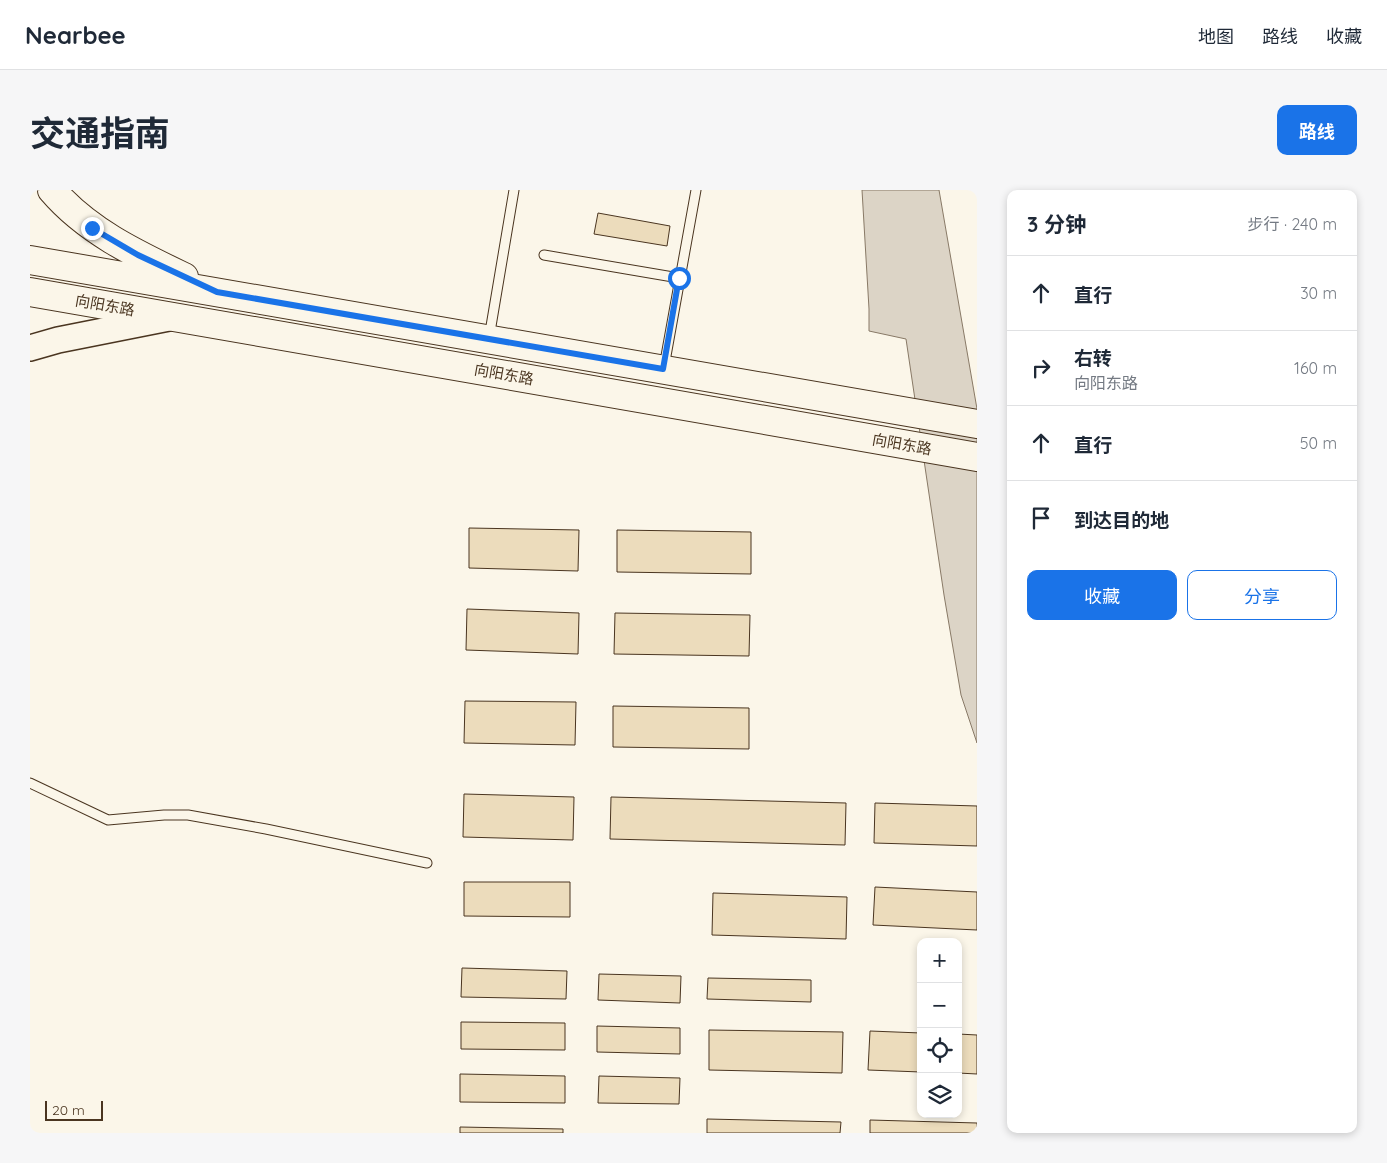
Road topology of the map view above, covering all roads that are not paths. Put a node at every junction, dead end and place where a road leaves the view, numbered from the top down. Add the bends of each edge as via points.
1 (52, 190) edge
2 (514, 190) edge
3 (696, 190) edge
4 (544, 255) dead end
5 (30, 260) edge
6 (679, 278) junction
7 (30, 292) edge
8 (217, 292) junction
9 (176, 317) junction
10 (489, 339) junction
11 (30, 348) edge
12 (663, 369) junction
13 (977, 424) edge
14 (977, 457) edge
15 (30, 783) edge
16 (427, 863) dead end

1 - 8 main road via 92,228 138,255
2 - 10 lane
3 - 6 lane
4 - 6 lane
5 - 8 main road, 向阳东路
6 - 12 lane
7 - 9 main road, 向阳东路
8 - 10 main road, 向阳东路
9 - 11 street
9 - 14 main road, 向阳东路
10 - 12 main road, 向阳东路
12 - 13 main road, 向阳东路
15 - 16 lane via 108,820 188,816

